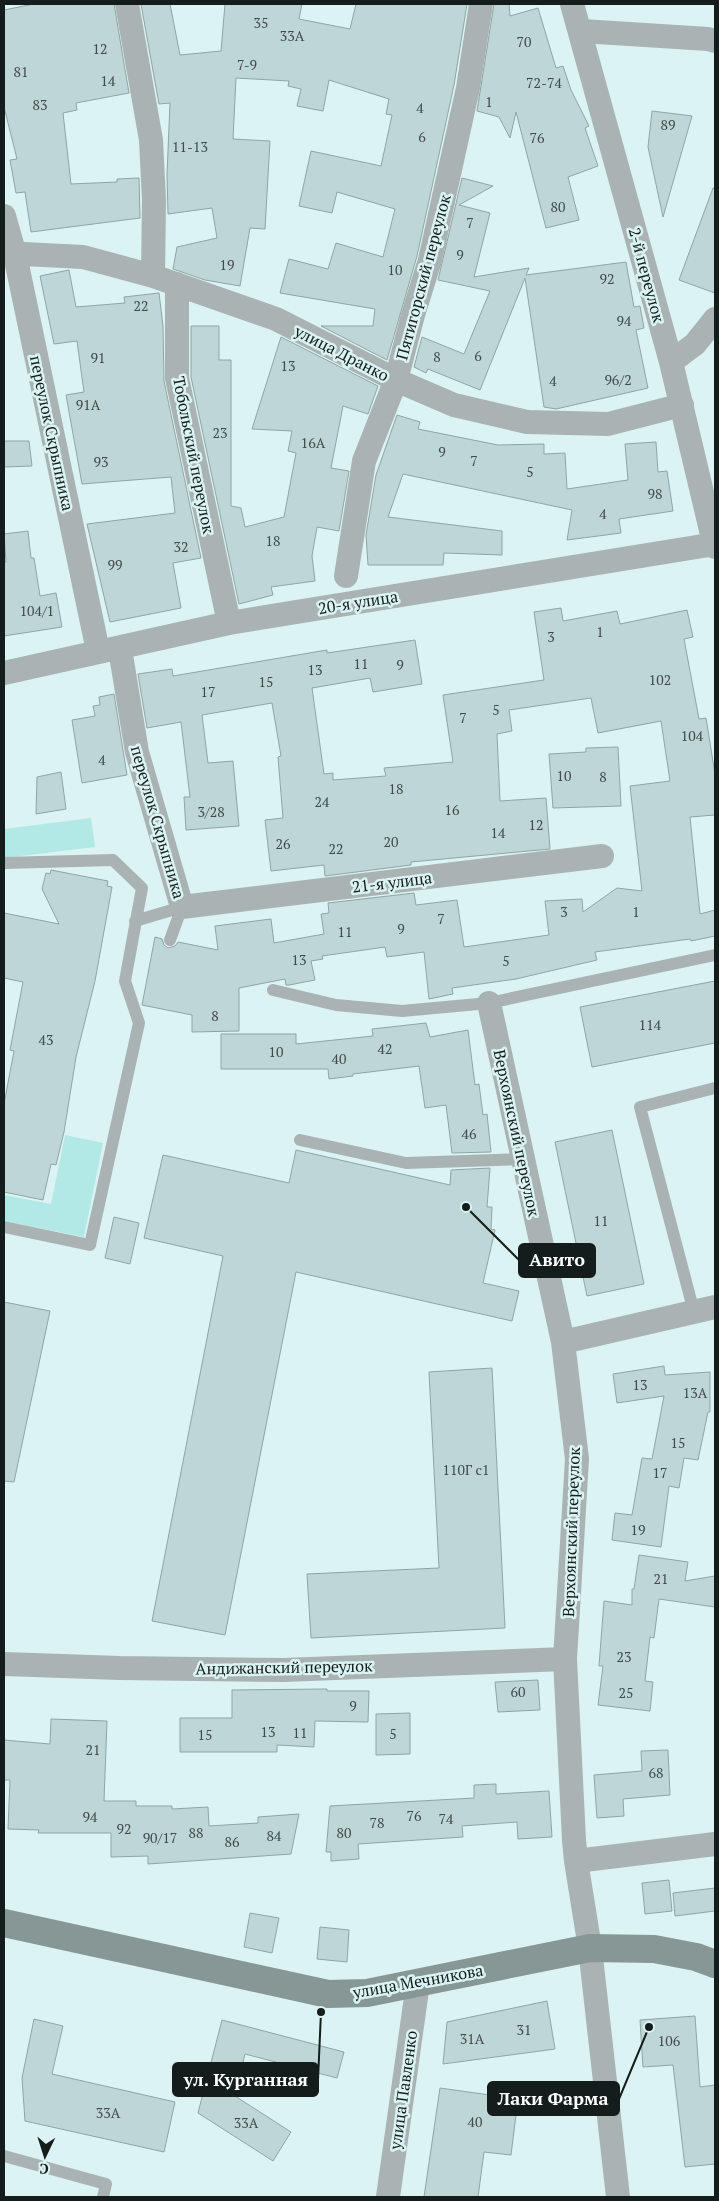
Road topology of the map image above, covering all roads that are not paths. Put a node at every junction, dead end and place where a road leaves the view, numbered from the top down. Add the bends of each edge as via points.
1 (127, 4) edge
2 (482, 4) edge
3 (572, 4) edge
4 (582, 31) junction
5 (715, 41) edge
6 (4, 216) edge
7 (9, 254) edge
8 (153, 276) junction
9 (177, 284) junction
10 (715, 319) edge
11 (671, 362) junction
12 (396, 380) junction
13 (682, 405) junction
14 (715, 545) edge
15 (346, 576) dead end
16 (229, 623) junction
17 (109, 650) junction
18 (4, 673) edge
19 (602, 856) dead end
20 (4, 864) edge
21 (182, 907) junction
22 (135, 921) junction
23 (170, 940) dead end
24 (715, 954) edge
25 (273, 990) dead end
26 (489, 1004) junction
27 (715, 1088) edge
28 (300, 1140) dead end
29 (522, 1159) junction
30 (4, 1227) edge
31 (705, 1310) edge
32 (563, 1342) junction
33 (565, 1658) junction
34 (4, 1664) edge
35 (715, 1844) edge
36 (576, 1861) junction
37 (5, 1926) edge
38 (590, 1948) junction
39 (715, 1964) edge
40 (418, 1983) junction
41 (4, 2156) edge
42 (103, 2197) edge
43 (388, 2197) edge
44 (618, 2197) edge

1 - 8 street via 151,140
2 - 12 street, Пятигорский переулок via 468,88 430,260
3 - 4 street, 2-й переулок
4 - 5 street
4 - 11 street, 2-й переулок
6 - 7 street, переулок Скрыпника
7 - 8 street, улица Дранко via 83,257
7 - 17 street, переулок Скрыпника
8 - 9 street, улица Дранко
9 - 12 street, улица Дранко via 276,319
9 - 16 street, Тобольский переулок via 177,378
10 - 11 street via 695,344
11 - 13 street, 2-й переулок
12 - 13 street, улица Дранко via 454,404 527,422 608,424
12 - 15 street, Пятигорский переулок via 364,461
13 - 14 street, 2-й переулок
14 - 16 street, 20-я улица
16 - 17 street, 20-я улица
17 - 18 street, 20-я улица
17 - 21 street, переулок Скрыпника
19 - 21 street, 21-я улица
20 - 22 lane via 113,860 142,888
21 - 22 lane
21 - 23 lane
22 - 30 lane via 125,981 139,1023 90,1244
24 - 26 lane
25 - 26 lane via 336,1005 402,1011
26 - 29 street, Верхоянский переулок
27 - 31 lane via 640,1107
28 - 29 lane via 406,1163
29 - 32 street, Верхоянский переулок
31 - 32 street
32 - 33 street, Верхоянский переулок via 577,1460
33 - 34 street, Андижанский переулок via 284,1670
33 - 36 street, Верхоянский переулок
35 - 36 street
36 - 38 street, Верхоянский переулок
37 - 40 main road, улица Мечникова via 328,1994 367,1993
38 - 39 main road, улица Мечникова via 654,1949
38 - 40 main road, улица Мечникова
38 - 44 street, Верхоянский переулок
40 - 43 street, улица Павленко
41 - 42 lane via 106,2184

